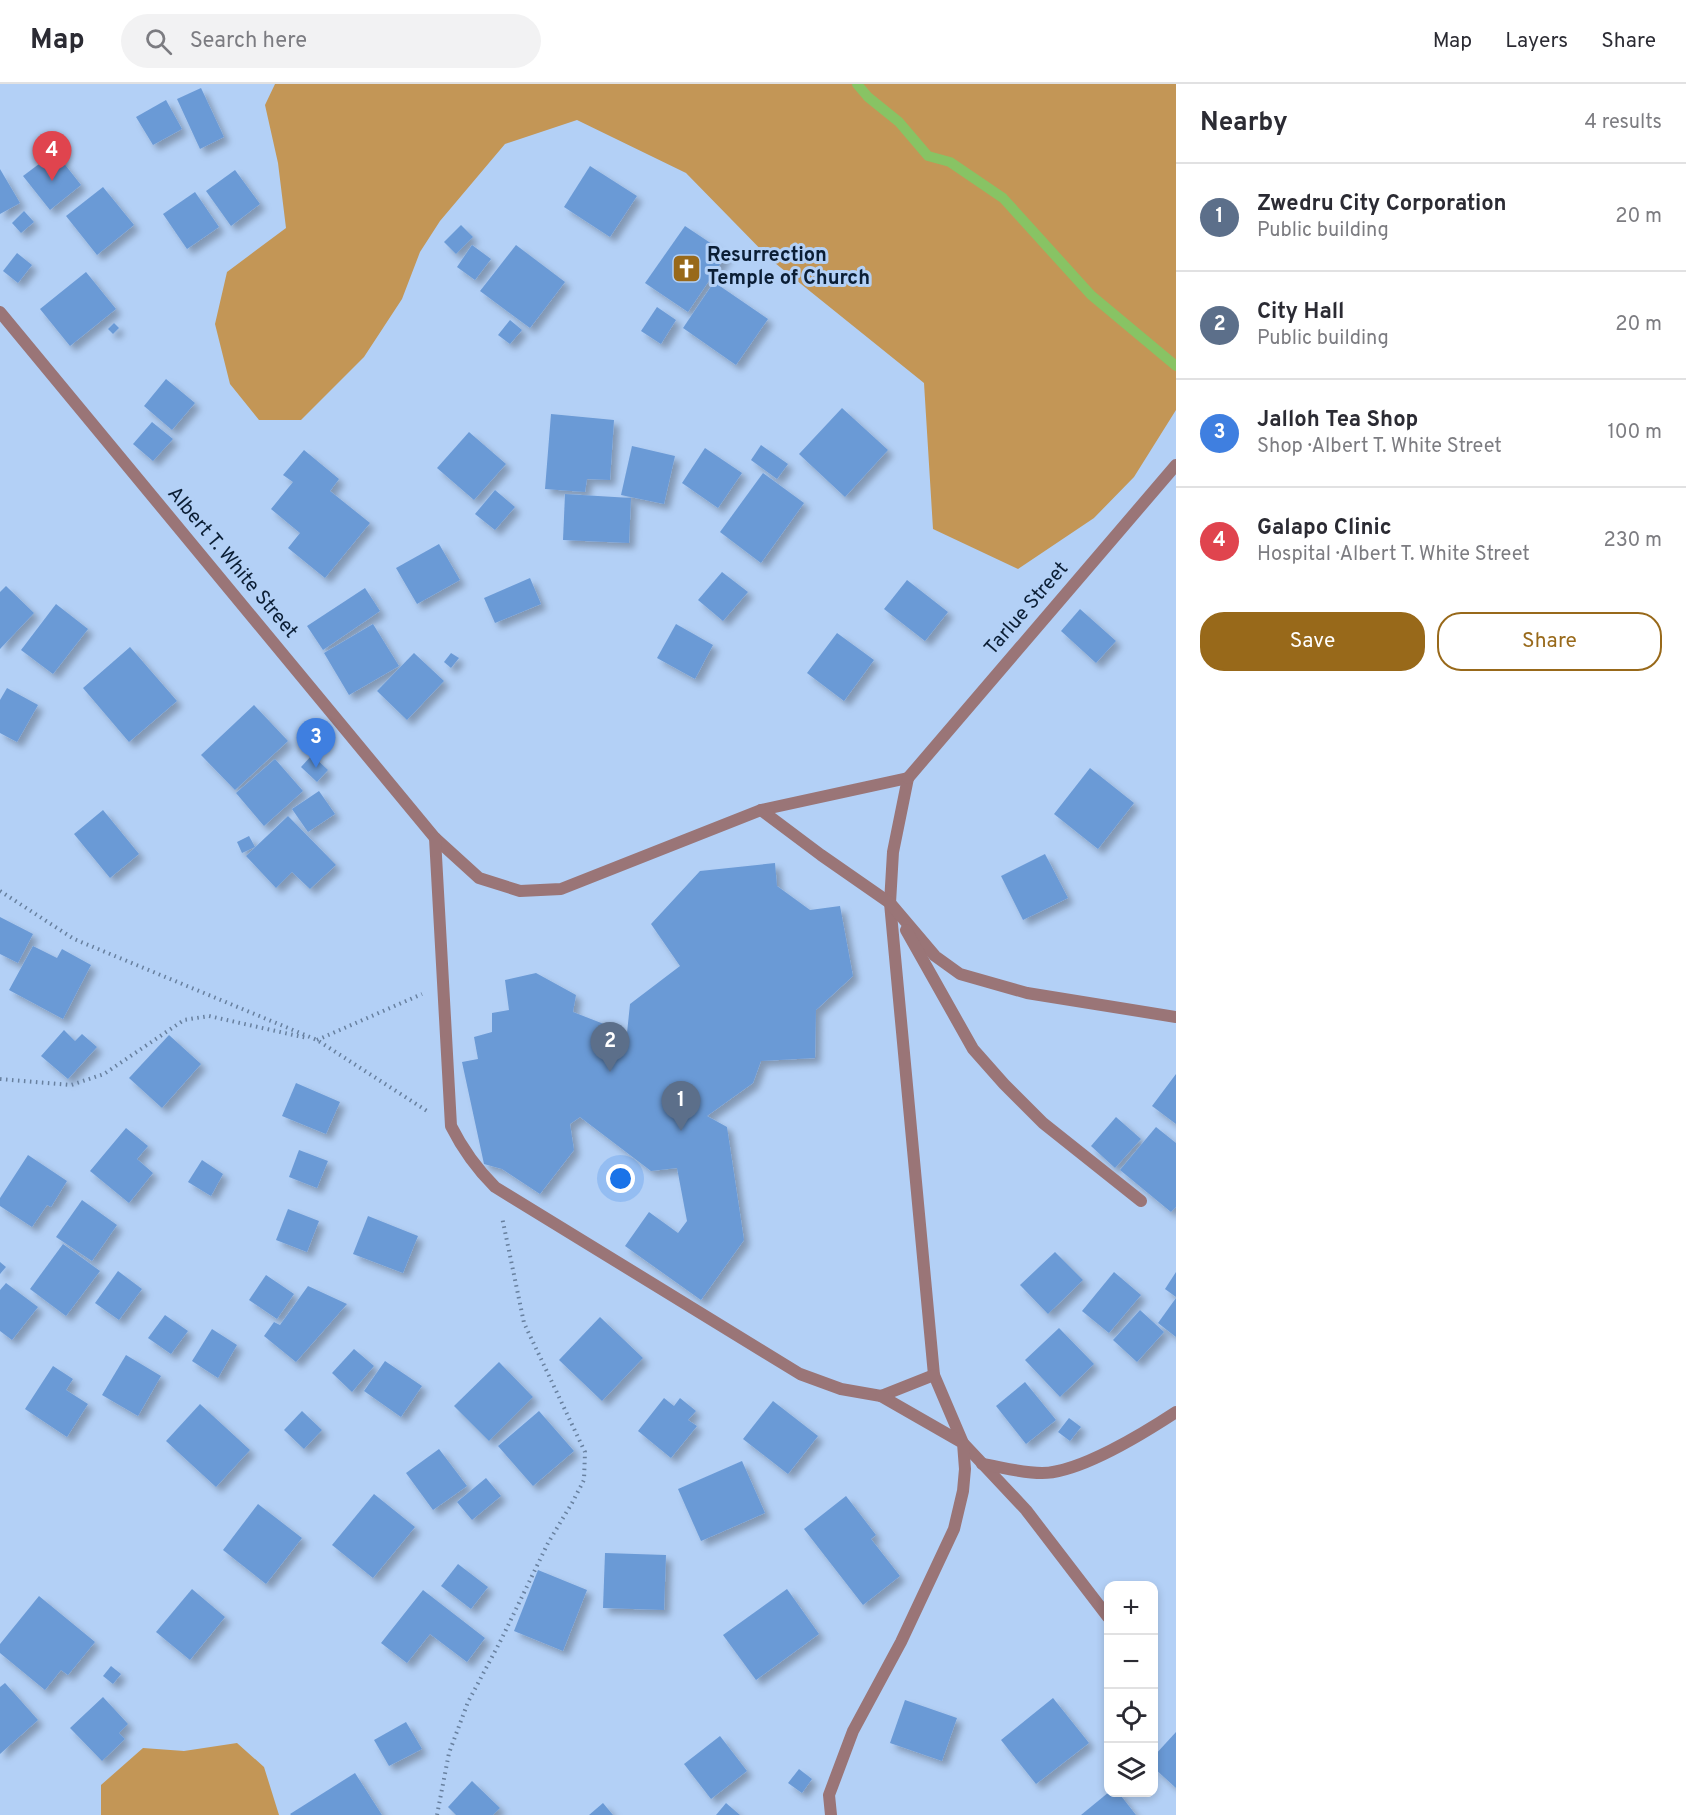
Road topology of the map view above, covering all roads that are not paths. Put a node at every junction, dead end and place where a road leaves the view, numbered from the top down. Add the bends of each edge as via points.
1 (0, 312) edge
2 (1176, 465) edge
3 (908, 778) junction
4 (761, 810) junction
5 (435, 838) junction
6 (890, 903) junction
7 (1176, 1017) edge
8 (1141, 1201) dead end
9 (934, 1375) junction
10 (881, 1396) junction
11 (1176, 1412) edge
12 (963, 1443) junction
13 (982, 1464) junction
14 (1104, 1612) edge
15 (831, 1815) edge

1 - 5 street, Albert T. White Street
2 - 3 street, Tarlue Street
3 - 4 street, Albert T. White Street
3 - 6 street via 893,852
4 - 5 street, Albert T. White Street via 578,883 535,892 479,878
4 - 6 street
5 - 10 street via 451,1126 476,1167 495,1187 800,1374 842,1389
6 - 7 street via 935,956 960,974 1027,993
6 - 8 street via 973,1048 1043,1123
6 - 9 street
9 - 10 street
9 - 12 street
10 - 12 street
11 - 13 street via 1133,1439 1072,1467 1043,1473
12 - 13 street
12 - 15 street via 963,1491 954,1529 901,1642 853,1731 829,1796
13 - 14 street via 1026,1510

